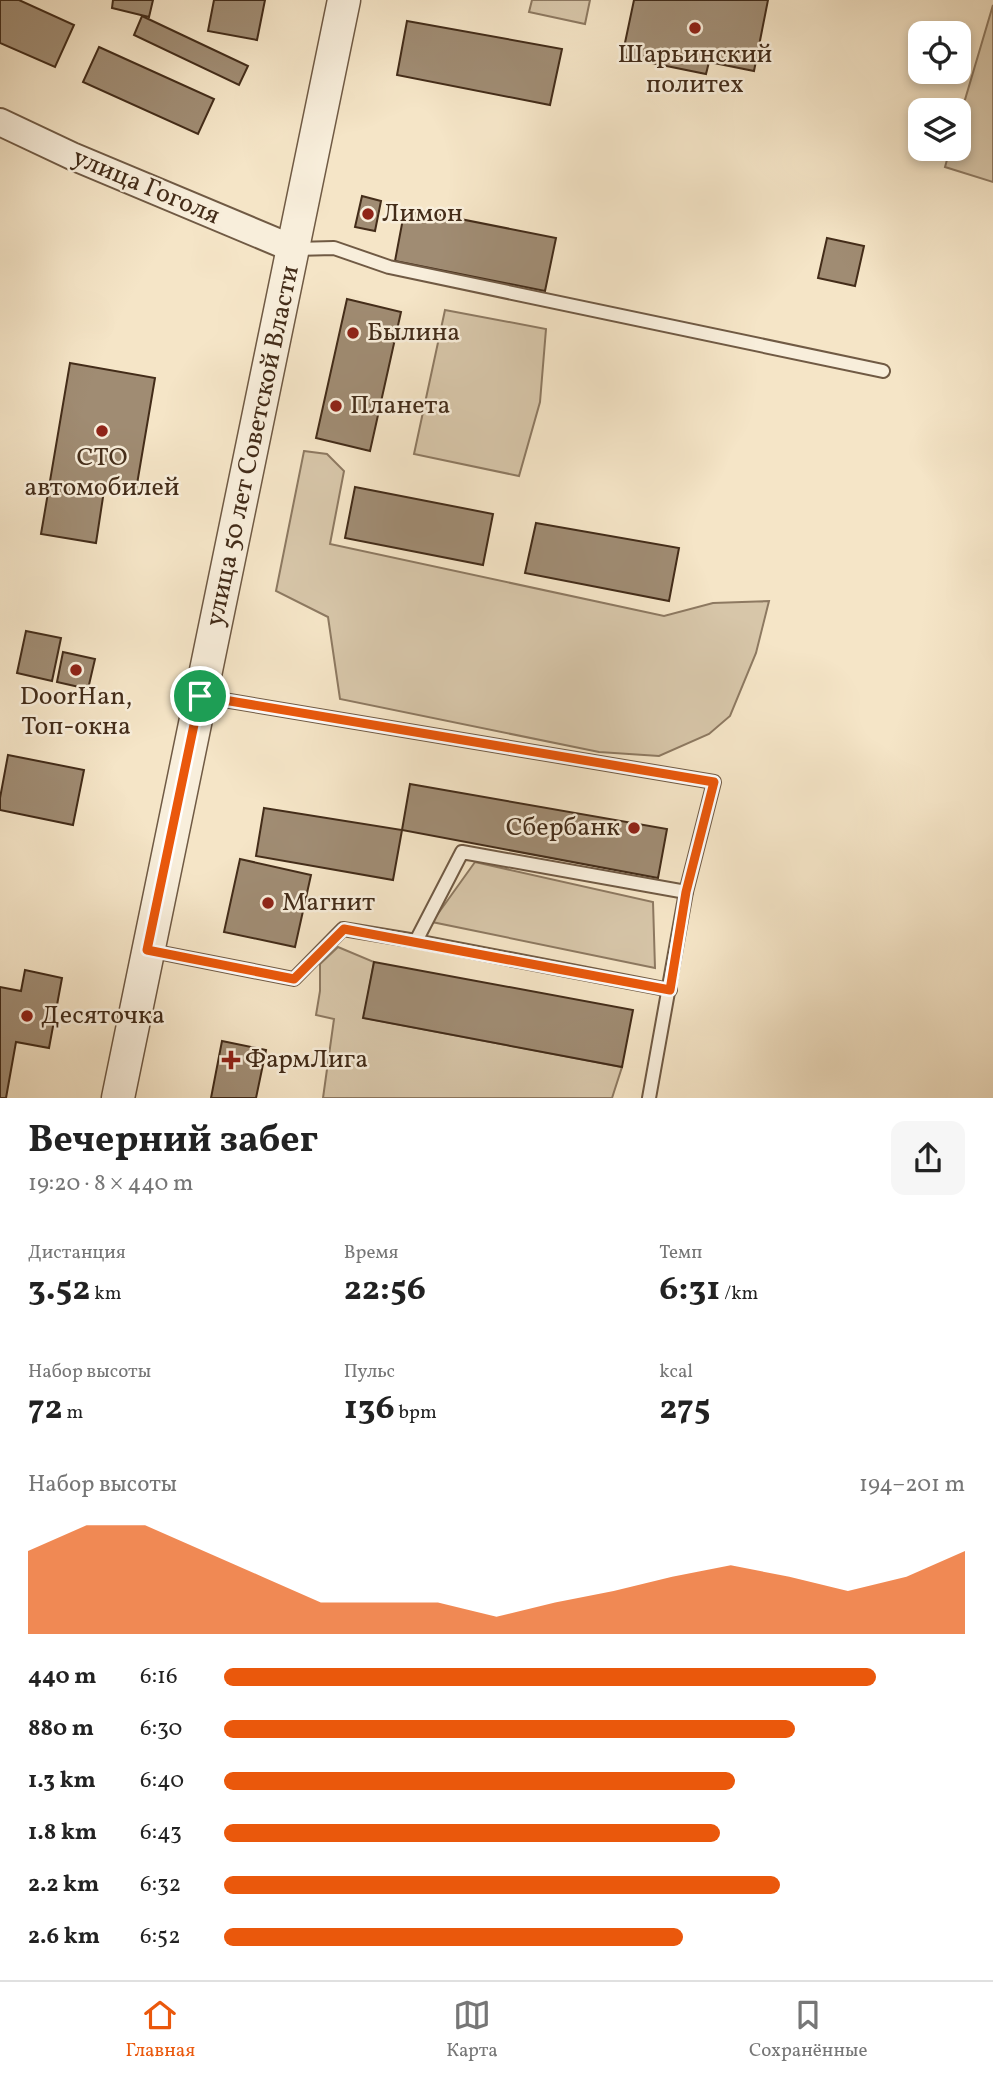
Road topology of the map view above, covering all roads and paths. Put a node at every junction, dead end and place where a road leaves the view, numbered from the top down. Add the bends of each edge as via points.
1 (344, 0) edge
2 (0, 122) edge
3 (295, 249) junction
4 (883, 371) dead end
5 (200, 696) junction
6 (686, 892) junction
7 (416, 941) junction
8 (147, 950) junction
9 (670, 990) junction
10 (118, 1098) edge
11 (649, 1098) edge

1 - 3 street, улица 50 лет Советской Власти
2 - 3 street, улица Гоголя
3 - 4 lane via 334,248 389,267
3 - 5 street, улица 50 лет Советской Власти
5 - 6 lane via 714,782
5 - 8 street, улица 50 лет Советской Власти
6 - 7 lane via 462,852
6 - 9 lane
7 - 8 lane via 344,929 294,979
7 - 9 lane
8 - 10 street, улица 50 лет Советской Власти
9 - 11 lane

